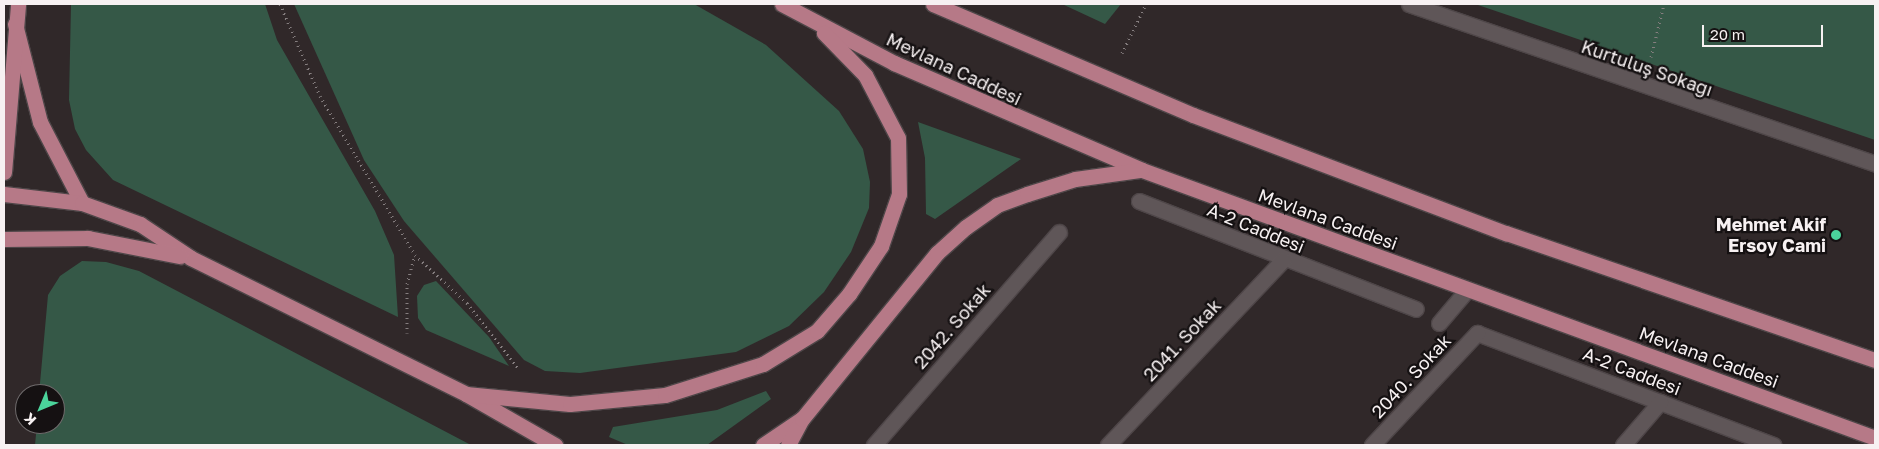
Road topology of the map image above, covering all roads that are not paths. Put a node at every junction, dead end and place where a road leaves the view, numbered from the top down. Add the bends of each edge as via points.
1 (18, 4) edge
2 (782, 4) edge
3 (933, 4) edge
4 (1408, 4) edge
5 (16, 24) junction
6 (815, 24) junction
7 (1875, 164) edge
8 (1142, 170) junction
9 (4, 172) edge
10 (4, 194) edge
11 (1139, 201) dead end
12 (82, 203) junction
13 (1059, 232) dead end
14 (4, 239) edge
15 (191, 258) junction
16 (1283, 260) junction
17 (1466, 290) junction
18 (1416, 309) dead end
19 (1439, 323) dead end
20 (1477, 333) joint
21 (1875, 360) edge
22 (466, 394) junction
23 (1660, 402) junction
24 (802, 419) junction
25 (1875, 438) edge
26 (555, 445) edge
27 (763, 445) edge
28 (788, 445) edge
29 (874, 445) edge
30 (1108, 445) edge
31 (1372, 445) edge
32 (1624, 445) edge
33 (1774, 445) edge

1 - 5 main road
2 - 6 main road, Mevlana Caddesi
3 - 21 main road via 1109,80 1506,233
4 - 7 street, Kurtuluş Sokağı
5 - 9 main road
5 - 12 main road via 40,122
6 - 8 main road, Mevlana Caddesi via 1021,121
6 - 22 main road via 865,75 898,138 899,194 881,246 849,294 795,347 709,384 620,403 542,402
8 - 17 main road, Mevlana Caddesi
8 - 24 main road via 1075,179 1027,194 997,205 966,227 937,253
10 - 12 main road
11 - 16 street, A-2 Caddesi
12 - 15 main road via 140,224
13 - 29 street, 2042. Sokak
14 - 15 main road via 88,238
15 - 22 main road
16 - 18 street, A-2 Caddesi
16 - 30 street, 2041. Sokak
17 - 19 street
17 - 25 main road, Mevlana Caddesi
20 - 23 street, A-2 Caddesi
20 - 31 street, 2040. Sokak
22 - 26 main road
23 - 32 street
23 - 33 street, A-2 Caddesi
24 - 27 main road
24 - 28 main road

